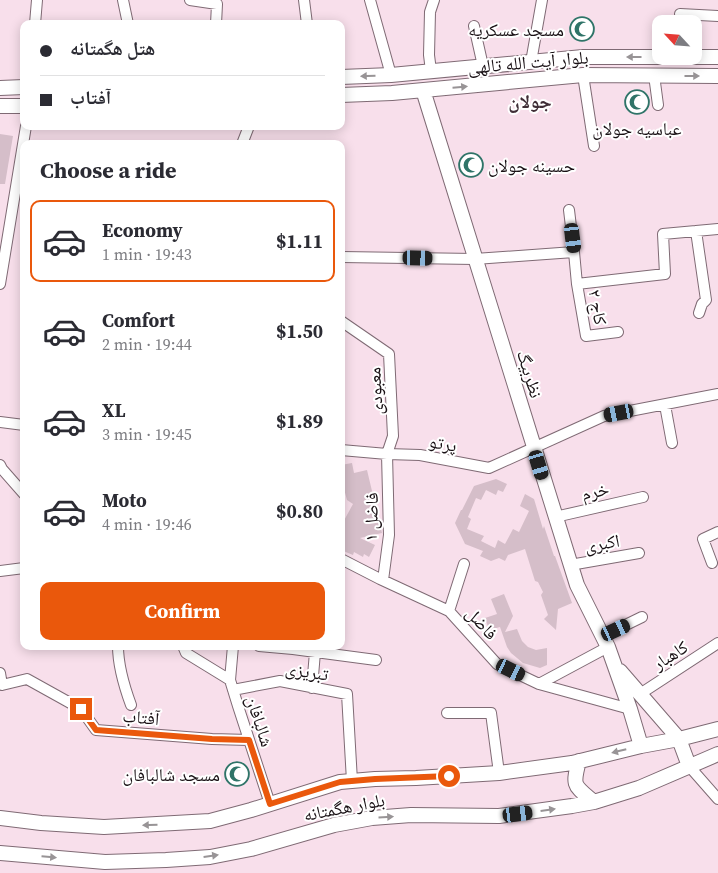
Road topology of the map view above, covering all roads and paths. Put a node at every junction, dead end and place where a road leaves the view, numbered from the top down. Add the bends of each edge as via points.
1 (37, 0) edge
2 (123, 0) edge
3 (190, 0) edge
4 (304, 0) edge
5 (370, 0) edge
6 (434, 0) edge
7 (542, 0) edge
8 (680, 14) dead end
9 (718, 16) edge
10 (35, 20) edge
11 (127, 20) edge
12 (216, 20) edge
13 (306, 20) edge
14 (474, 26) dead end
15 (583, 57) junction
16 (718, 57) edge
17 (531, 62) junction
18 (483, 66) junction
19 (431, 71) junction
20 (391, 75) junction
21 (583, 75) junction
22 (654, 75) junction
23 (718, 76) edge
24 (345, 77) edge
25 (20, 87) edge
26 (0, 88) edge
27 (423, 90) junction
28 (345, 95) edge
29 (658, 105) dead end
30 (0, 106) edge
31 (20, 106) edge
32 (594, 146) dead end
33 (20, 164) edge
34 (14, 201) junction
35 (20, 205) edge
36 (570, 210) dead end
37 (718, 229) edge
38 (696, 231) junction
39 (574, 252) junction
40 (345, 257) edge
41 (475, 259) junction
42 (0, 284) edge
43 (577, 284) junction
44 (699, 313) dead end
45 (345, 324) edge
46 (618, 332) dead end
47 (718, 394) edge
48 (665, 405) junction
49 (0, 422) edge
50 (20, 424) edge
51 (672, 443) dead end
52 (534, 448) junction
53 (345, 450) edge
54 (387, 454) junction
55 (0, 466) edge
56 (20, 489) edge
57 (642, 497) dead end
58 (555, 517) junction
59 (718, 532) edge
60 (639, 553) dead end
61 (345, 562) edge
62 (712, 562) dead end
63 (464, 564) dead end
64 (570, 565) junction
65 (20, 569) edge
66 (0, 572) edge
67 (383, 580) junction
68 (449, 611) junction
69 (642, 618) dead end
70 (605, 641) junction
71 (716, 648) edge
72 (118, 650) edge
73 (185, 650) edge
74 (233, 650) edge
75 (300, 650) edge
76 (315, 652) junction
77 (376, 660) dead end
78 (615, 665) junction
79 (0, 673) edge
80 (539, 684) junction
81 (232, 685) junction
82 (312, 688) junction
83 (640, 694) junction
84 (131, 705) dead end
85 (630, 709) junction
86 (446, 713) dead end
87 (718, 729) edge
88 (679, 739) junction
89 (249, 740) junction
90 (641, 746) junction
91 (718, 754) edge
92 (579, 761) junction
93 (689, 766) junction
94 (499, 773) junction
95 (352, 781) junction
96 (718, 799) edge
97 (594, 802) junction
98 (270, 804) junction
99 (0, 818) edge
100 (0, 853) edge

1 - 10 street
2 - 11 street
3 - 12 street via 217,4
4 - 13 street
5 - 20 street
6 - 19 street via 430,12
7 - 17 street
8 - 9 street
14 - 18 street
16 -> 15 main road, بلوار آیت الله تالهی
15 - 17 main road, بلوار آیت الله تالهی
15 - 21 main road
17 - 18 main road, بلوار آیت الله تالهی
18 - 19 main road, بلوار آیت الله تالهی
19 - 20 main road, بلوار آیت الله تالهی
20 -> 24 main road, بلوار آیت الله تالهی
21 - 22 main road, بلوار آیت الله تالهی
27 -> 21 main road, بلوار آیت الله تالهی
21 - 32 street
22 -> 23 main road, بلوار آیت الله تالهی
22 - 29 street
25 - 26 main road
27 - 28 main road, بلوار آیت الله تالهی
27 - 41 main road, نظربیگ
30 - 31 main road
33 - 34 street
34 - 35 street
34 - 42 street
36 - 39 street
37 - 38 street
38 - 43 street via 663,234 665,274
38 - 44 street via 706,300
39 - 41 street
39 - 43 street
40 - 41 street
41 - 52 main road, نظربیگ
43 - 46 street, کاج ۲ via 586,336
45 - 54 street, معبودی via 389,354 393,436
47 - 48 street, پرتو
48 - 51 street
48 - 52 street, پرتو via 604,416
49 - 50 street
52 - 54 street, پرتو via 489,468 420,455
52 - 58 main road, نظربیگ
53 - 54 street, پرتو
54 - 67 street, فاضل ۱ via 389,535
55 - 56 street
57 - 58 street, خرم
58 - 64 main road, نظربیگ
59 - 62 street via 702,539
60 - 64 street, اکبری
61 - 67 street, فاضل
63 - 68 street
64 - 70 main road, نظربیگ
65 - 66 street
67 - 68 street, فاضل
68 - 80 street, فاضل via 497,664
69 - 70 street
70 - 78 main road, نظربیگ
70 - 80 street
71 - 83 street, کاهبار
72 - 84 street via 122,681
73 - 81 street
74 - 81 street, شالبافان
75 - 76 street
76 - 77 street
76 - 82 street
78 - 83 main road, نظربیگ
78 - 85 main road, نظربیگ
79 - 89 street, آفتاب via 2,685 28,679 81,709 96,730
80 - 85 street, فاضل
81 - 82 street, تبریزی via 280,682
81 - 89 street, شالبافان
82 - 95 street, تبریزی via 347,694
83 - 88 main road, نظربیگ
85 - 90 main road, نظربیگ
86 - 94 street via 491,714
87 - 88 main road, بلوار هگمتانه
88 - 90 main road, بلوار هگمتانه
88 - 93 main road
89 - 98 street, شالبافان
90 -> 92 main road, بلوار هگمتانه
91 - 93 main road, بلوار هگمتانه
92 - 94 main road, بلوار هگمتانه
92 - 97 main road via 574,779 577,787
93 - 96 street
93 - 97 main road, بلوار هگمتانه via 639,788
94 - 95 main road, بلوار هگمتانه
95 - 98 main road, بلوار هگمتانه
100 -> 97 main road, بلوار هگمتانه via 104,862 210,857 372,818 500,816
98 -> 99 main road, بلوار هگمتانه via 210,821 168,824 104,827

